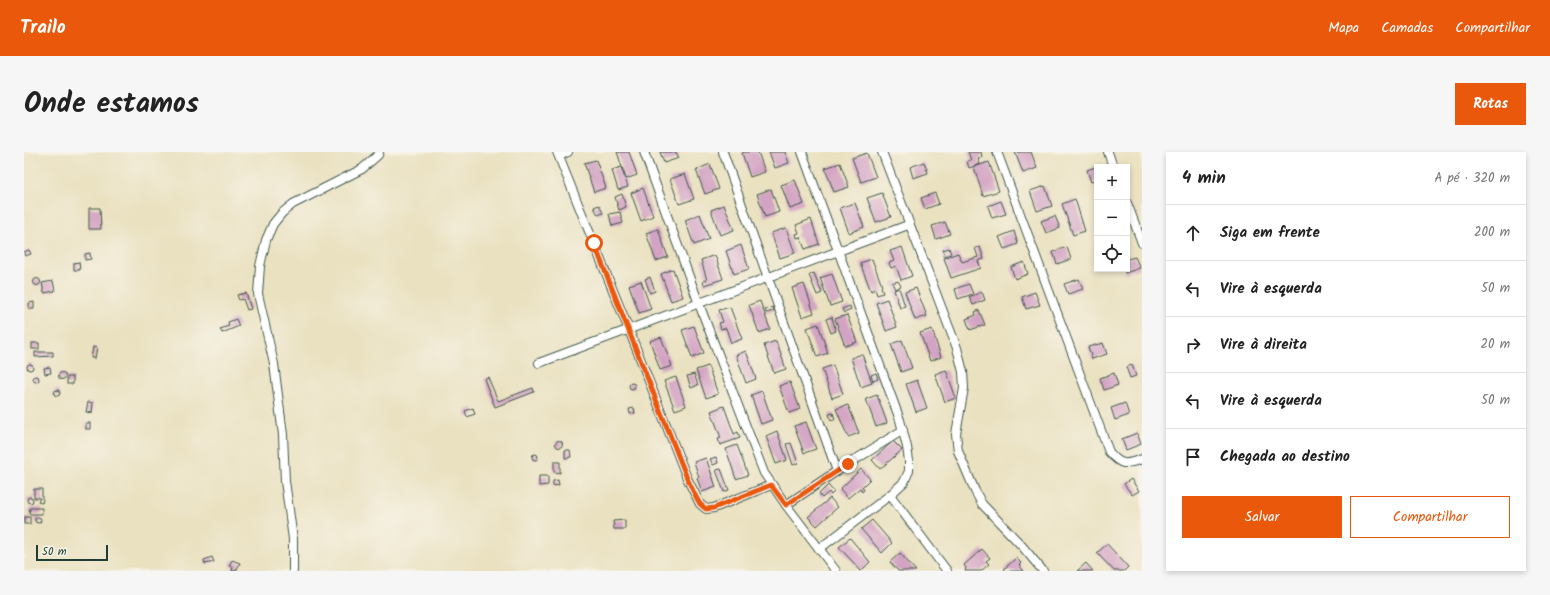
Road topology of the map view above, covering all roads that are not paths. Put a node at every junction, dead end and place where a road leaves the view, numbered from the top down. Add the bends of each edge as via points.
1 (379, 152) edge
2 (568, 152) edge
3 (644, 152) edge
4 (723, 152) edge
5 (802, 152) edge
6 (882, 152) edge
7 (997, 152) edge
8 (1108, 152) edge
9 (558, 154) edge
10 (1113, 164) edge
11 (1130, 211) edge
12 (908, 225) junction
13 (1142, 243) edge
14 (838, 251) junction
15 (769, 278) junction
16 (699, 304) junction
17 (629, 330) junction
18 (539, 364) dead end
19 (903, 430) junction
20 (1142, 459) edge
21 (837, 471) junction
22 (771, 485) junction
23 (890, 496) junction
24 (786, 505) junction
25 (819, 549) junction
26 (293, 571) edge
27 (836, 571) edge
28 (947, 571) edge
29 (1043, 571) edge

1 - 26 street via 362,169 293,204 282,213 273,224 266,240 260,266 258,294 275,372 293,539
2 - 9 street
3 - 16 street
4 - 15 street
5 - 14 street
6 - 12 street
7 - 20 street via 1109,452 1124,464
8 - 10 street
9 - 17 street
11 - 13 street
12 - 14 street
12 - 29 street via 957,348 963,372 964,388 956,434 958,451 982,504
14 - 15 street
14 - 19 street
15 - 16 street
15 - 21 street
16 - 17 street
16 - 22 street via 764,473
17 - 18 street
17 - 22 street via 687,478 700,504 706,509 714,508
19 - 21 street
19 - 23 street via 909,471 904,482
21 - 24 street
22 - 24 street
23 - 25 street
23 - 28 street
24 - 25 street
25 - 27 street

